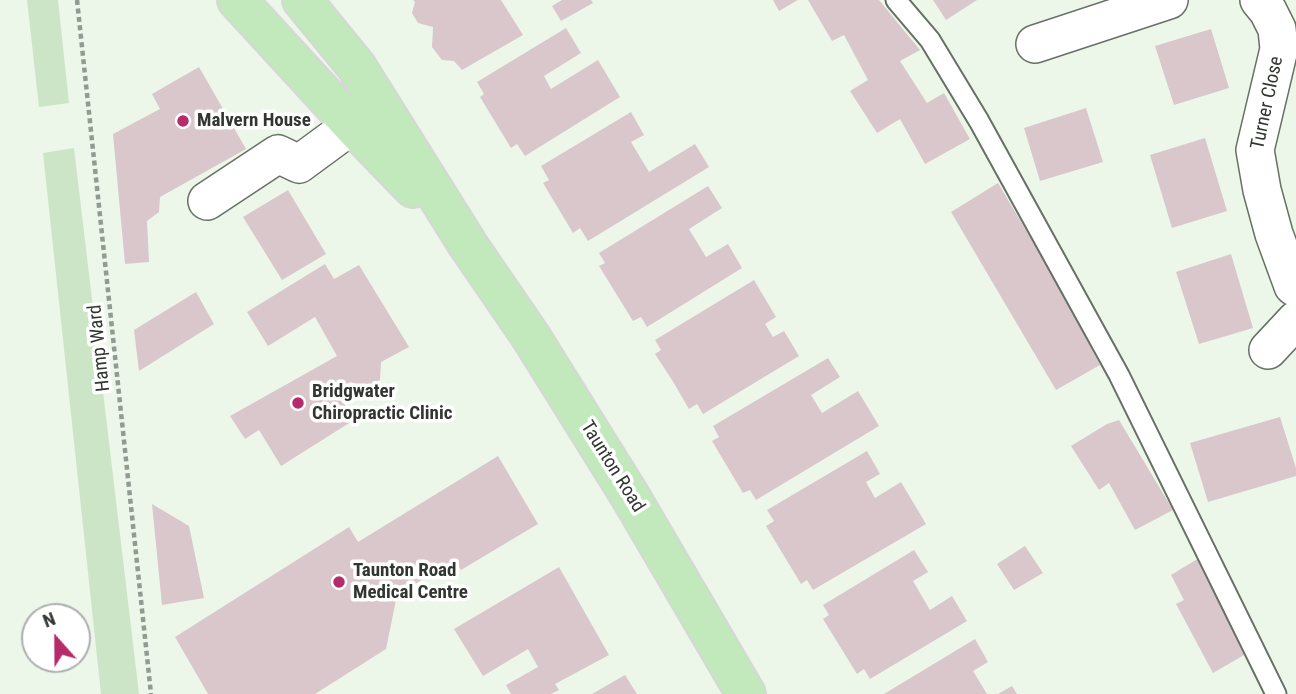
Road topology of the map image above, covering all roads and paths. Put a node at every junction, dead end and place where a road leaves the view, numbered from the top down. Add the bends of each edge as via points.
1 (77, 0) edge
2 (237, 0) edge
3 (302, 0) edge
4 (896, 0) edge
5 (1169, 0) edge
6 (1259, 0) edge
7 (1035, 44) dead end
8 (352, 125) junction
9 (208, 201) dead end
10 (468, 245) junction
11 (1296, 289) edge
12 (1296, 320) edge
13 (1268, 349) dead end
14 (151, 694) edge
15 (746, 694) edge
16 (1276, 694) edge

1 - 14 path, Hamp Ward
2 - 8 main road, Taunton Road
3 - 10 main road, Taunton Road via 356,66
4 - 16 lane via 930,40 979,121 1119,375
5 - 7 street
6 - 11 street, Turner Close via 1277,29 1279,49 1255,150 1274,234
8 - 9 street via 299,164 278,154
8 - 10 main road, Taunton Road
10 - 15 main road, Taunton Road via 623,485
12 - 13 street

